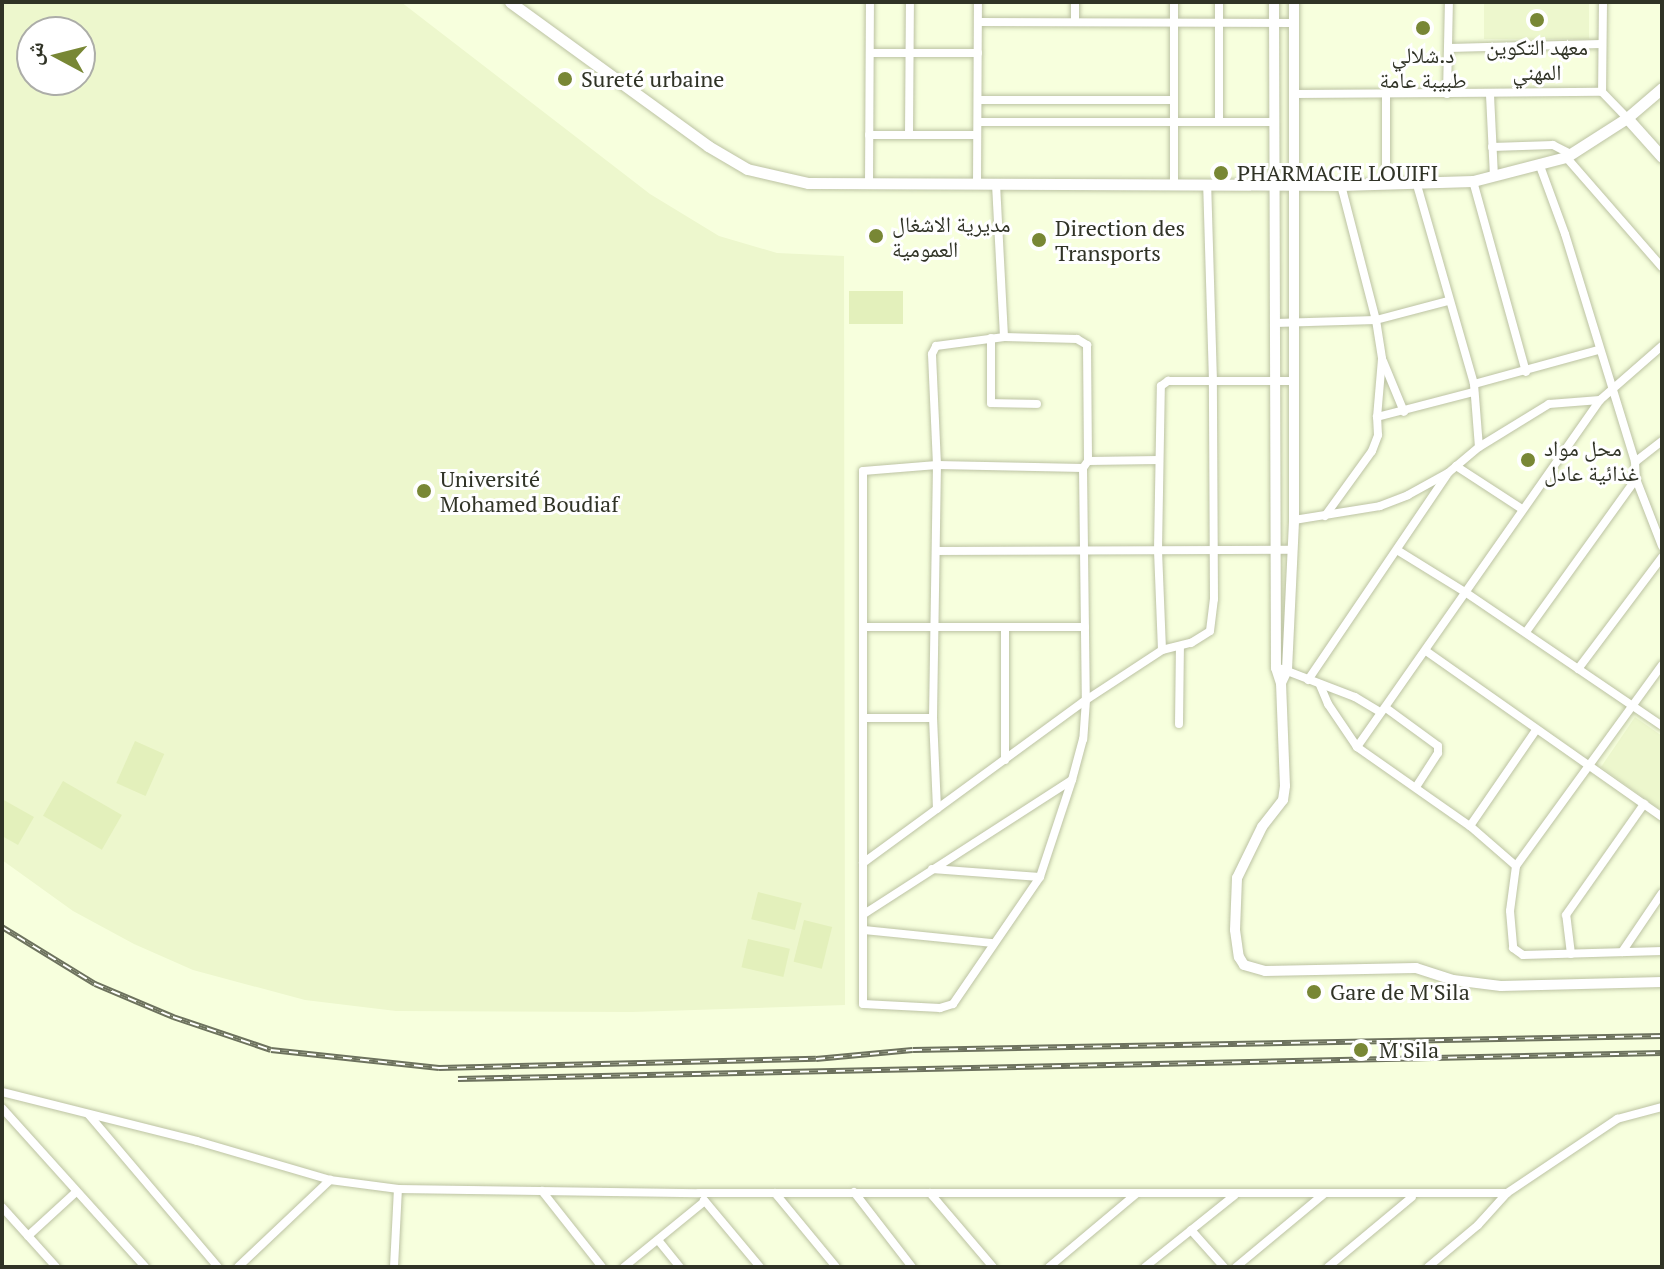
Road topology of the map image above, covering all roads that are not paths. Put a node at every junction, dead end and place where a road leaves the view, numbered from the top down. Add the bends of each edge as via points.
1 (510, 2) edge
2 (870, 2) edge
3 (910, 2) edge
4 (978, 2) edge
5 (1075, 2) edge
6 (1174, 2) edge
7 (1219, 2) edge
8 (1274, 2) edge
9 (1294, 2) edge
10 (1449, 2) edge
11 (1603, 2) edge
12 (978, 22) junction
13 (1075, 22) junction
14 (1174, 22) junction
15 (1219, 23) junction
16 (1274, 23) junction
17 (1294, 23) junction
18 (1601, 44) junction
19 (1449, 48) junction
20 (870, 53) junction
21 (909, 53) junction
22 (978, 53) junction
23 (1662, 88) edge
24 (1602, 92) junction
25 (1386, 93) junction
26 (1294, 94) junction
27 (1447, 94) junction
28 (1490, 95) junction
29 (978, 100) junction
30 (1174, 100) junction
31 (1627, 118) junction
32 (978, 122) junction
33 (1174, 122) junction
34 (1219, 122) junction
35 (1275, 122) junction
36 (869, 135) junction
37 (909, 135) junction
38 (977, 135) junction
39 (1492, 147) junction
40 (1569, 155) junction
41 (1662, 157) edge
42 (1540, 166) junction
43 (1494, 177) junction
44 (1473, 181) junction
45 (1275, 182) junction
46 (869, 184) junction
47 (977, 184) junction
48 (996, 184) junction
49 (1174, 184) junction
50 (1207, 184) junction
51 (1294, 184) junction
52 (1386, 184) junction
53 (1341, 185) junction
54 (1417, 185) junction
55 (1662, 267) edge
56 (1448, 301) junction
57 (1376, 320) junction
58 (1276, 323) junction
59 (1296, 323) junction
60 (1004, 337) junction
61 (991, 338) junction
62 (1662, 346) edge
63 (1598, 350) junction
64 (1382, 359) junction
65 (1526, 372) junction
66 (1294, 381) junction
67 (1213, 382) junction
68 (1275, 382) junction
69 (1474, 388) junction
70 (1612, 389) junction
71 (1573, 400) junction
72 (1600, 400) junction
73 (1037, 404) dead end
74 (1404, 412) junction
75 (1592, 415) junction
76 (1377, 417) junction
77 (1662, 441) edge
78 (1479, 447) junction
79 (1159, 460) junction
80 (1635, 462) junction
81 (937, 465) junction
82 (1085, 465) junction
83 (1456, 466) junction
84 (1448, 473) junction
85 (1636, 479) junction
86 (1522, 509) junction
87 (1325, 517) junction
88 (1294, 520) junction
89 (1660, 531) edge
90 (1662, 546) edge
91 (1085, 549) junction
92 (1158, 550) junction
93 (1212, 550) junction
94 (1293, 550) junction
95 (1397, 550) junction
96 (936, 551) junction
97 (1278, 552) junction
98 (1662, 557) edge
99 (1465, 592) junction
100 (864, 627) junction
101 (1085, 627) junction
102 (935, 628) junction
103 (1005, 628) junction
104 (1526, 632) junction
105 (1180, 647) junction
106 (1162, 650) junction
107 (1426, 651) junction
108 (1662, 665) edge
109 (1282, 669) junction
110 (1578, 669) junction
111 (1308, 680) junction
112 (1320, 685) junction
113 (1086, 700) junction
114 (1631, 707) junction
115 (1383, 710) junction
116 (863, 718) junction
117 (933, 718) junction
118 (1179, 724) dead end
119 (1662, 726) edge
120 (1536, 730) junction
121 (1357, 747) junction
122 (1005, 760) junction
123 (1589, 767) junction
124 (1072, 780) junction
125 (1416, 787) junction
126 (1644, 804) junction
127 (937, 809) junction
128 (1662, 817) edge
129 (1470, 826) junction
130 (863, 863) junction
131 (1516, 866) junction
132 (932, 869) junction
133 (1040, 877) junction
134 (1662, 893) edge
135 (864, 914) junction
136 (864, 930) junction
137 (993, 943) junction
138 (1662, 951) edge
139 (1622, 952) junction
140 (1571, 954) junction
141 (1662, 982) edge
142 (2, 1092) edge
143 (1662, 1107) edge
144 (2, 1108) edge
145 (89, 1115) junction
146 (330, 1180) junction
147 (398, 1189) junction
148 (542, 1191) junction
149 (854, 1192) junction
150 (75, 1193) junction
151 (775, 1193) junction
152 (930, 1193) junction
153 (1507, 1193) junction
154 (1136, 1194) junction
155 (1324, 1194) junction
156 (1235, 1195) junction
157 (1413, 1196) junction
158 (702, 1197) junction
159 (2, 1207) edge
160 (1191, 1230) junction
161 (28, 1236) junction
162 (658, 1240) junction
163 (56, 1267) edge
164 (145, 1267) edge
165 (218, 1267) edge
166 (238, 1267) edge
167 (394, 1267) edge
168 (602, 1267) edge
169 (624, 1267) edge
170 (680, 1267) edge
171 (760, 1267) edge
172 (836, 1267) edge
173 (912, 1267) edge
174 (993, 1267) edge
175 (1049, 1267) edge
176 (1145, 1267) edge
177 (1224, 1267) edge
178 (1236, 1267) edge
179 (1328, 1267) edge
180 (1428, 1267) edge

1 - 46 main road via 747,169 808,183
2 - 20 street
3 - 21 street
4 - 12 street
5 - 13 street
6 - 14 street
7 - 15 street
8 - 16 street
9 - 17 street
10 - 19 street
11 - 18 street
12 - 13 street
12 - 22 street
13 - 14 street
14 - 15 street
14 - 30 street
15 - 16 street
15 - 34 street
16 - 17 street
16 - 35 street
17 - 26 street
18 - 19 street
18 - 24 street
19 - 27 street
20 - 21 street
20 - 36 street
21 - 22 street
21 - 37 street
22 - 29 street
23 - 31 main road
24 - 28 street
24 - 31 street
25 - 26 street
25 - 27 street
25 - 52 street
26 - 51 street
27 - 28 street
28 - 39 street
29 - 30 street
29 - 32 street
30 - 33 street
31 - 40 main road
31 - 41 main road
32 - 33 street
32 - 38 street
33 - 34 street
33 - 49 street
34 - 35 street
35 - 45 street
36 - 37 street
36 - 46 street
37 - 38 street
38 - 47 street
39 - 40 street via 1553,145
39 - 43 street
40 - 42 main road
40 - 55 street
42 - 43 main road
42 - 63 street
43 - 44 main road
44 - 54 main road
44 - 65 street
45 - 50 main road
45 - 51 main road
45 - 58 street
46 - 47 main road
47 - 48 main road
48 - 49 main road
48 - 60 street
49 - 50 main road
50 - 67 street
51 - 53 main road
51 - 59 street
52 - 53 main road
52 - 54 main road
53 - 57 street
54 - 56 street
56 - 57 street
56 - 69 street
57 - 59 street
57 - 64 street
58 - 59 street
58 - 68 street
59 - 66 street
60 - 61 street
60 - 82 street via 1077,339 1087,345
61 - 73 street via 991,403
61 - 81 street via 934,349
62 - 70 street
63 - 65 street
63 - 70 street
64 - 74 street
64 - 76 street
65 - 69 street
66 - 68 street
66 - 88 street
67 - 68 street
67 - 79 street via 1164,382
67 - 93 street
68 - 97 street
69 - 74 street
69 - 78 street
70 - 72 street
70 - 80 street
71 - 72 street
71 - 75 street
71 - 78 street via 1549,404
72 - 75 street
74 - 76 street
75 - 86 street
76 - 87 street via 1372,451
77 - 80 street
78 - 83 street
79 - 82 street
79 - 92 street
80 - 85 street
81 - 82 street
81 - 96 street
81 - 100 street via 863,471
82 - 91 street
83 - 84 street
83 - 86 street
84 - 87 street via 1394,501
84 - 95 street
85 - 89 street
85 - 104 street
86 - 99 street
87 - 88 street
88 - 94 street
89 - 90 street
91 - 92 street
91 - 96 street
91 - 101 street
92 - 93 street
92 - 106 street
93 - 97 street
93 - 105 street via 1210,631
94 - 97 street
94 - 109 street
95 - 99 street
95 - 111 street
96 - 102 street
97 - 109 street
98 - 110 street
99 - 104 street
99 - 107 street
100 - 102 street
100 - 116 street
101 - 103 street
101 - 113 street
102 - 103 street
102 - 117 street
103 - 122 street
104 - 110 street
105 - 106 street
105 - 118 street
106 - 113 street
107 - 115 street
107 - 120 street
108 - 114 street
109 - 111 street
109 - 141 street via 1283,800 1262,827 1237,878 1235,930 1244,965 1265,971 1416,968 1453,980 1501,986
110 - 114 street
111 - 112 street
112 - 115 street
112 - 121 street
113 - 122 street
113 - 124 street
114 - 119 street
114 - 123 street
115 - 121 street
115 - 125 street via 1438,746
116 - 117 street
116 - 130 street
117 - 127 street
120 - 123 street
120 - 129 street
121 - 125 street
122 - 127 street
123 - 126 street
123 - 131 street
124 - 132 street
124 - 133 street
125 - 129 street
126 - 128 street
126 - 140 street via 1566,915
127 - 130 street
129 - 131 street
130 - 135 street
131 - 140 street via 1510,911 1516,953
132 - 133 street
132 - 135 street
133 - 137 street
134 - 139 street
135 - 136 street
136 - 137 street
136 - 137 street via 860,1001 867,1005 948,1006
138 - 139 street
139 - 140 street
142 - 145 street
143 - 153 street via 1617,1119
144 - 150 street
145 - 146 street
145 - 165 street
146 - 147 street
146 - 166 street
147 - 148 street
147 - 167 street
148 - 158 street
148 - 168 street
149 - 151 street
149 - 152 street
149 - 173 street
150 - 161 street
150 - 164 street
151 - 158 street
151 - 172 street
152 - 154 street
152 - 174 street
153 - 157 street
153 - 180 street
154 - 156 street
154 - 175 street
155 - 156 street
155 - 157 street
155 - 178 street
156 - 160 street
157 - 179 street
158 - 162 street
158 - 171 street
159 - 161 street
160 - 176 street
160 - 177 street
161 - 163 street
162 - 169 street
162 - 170 street

